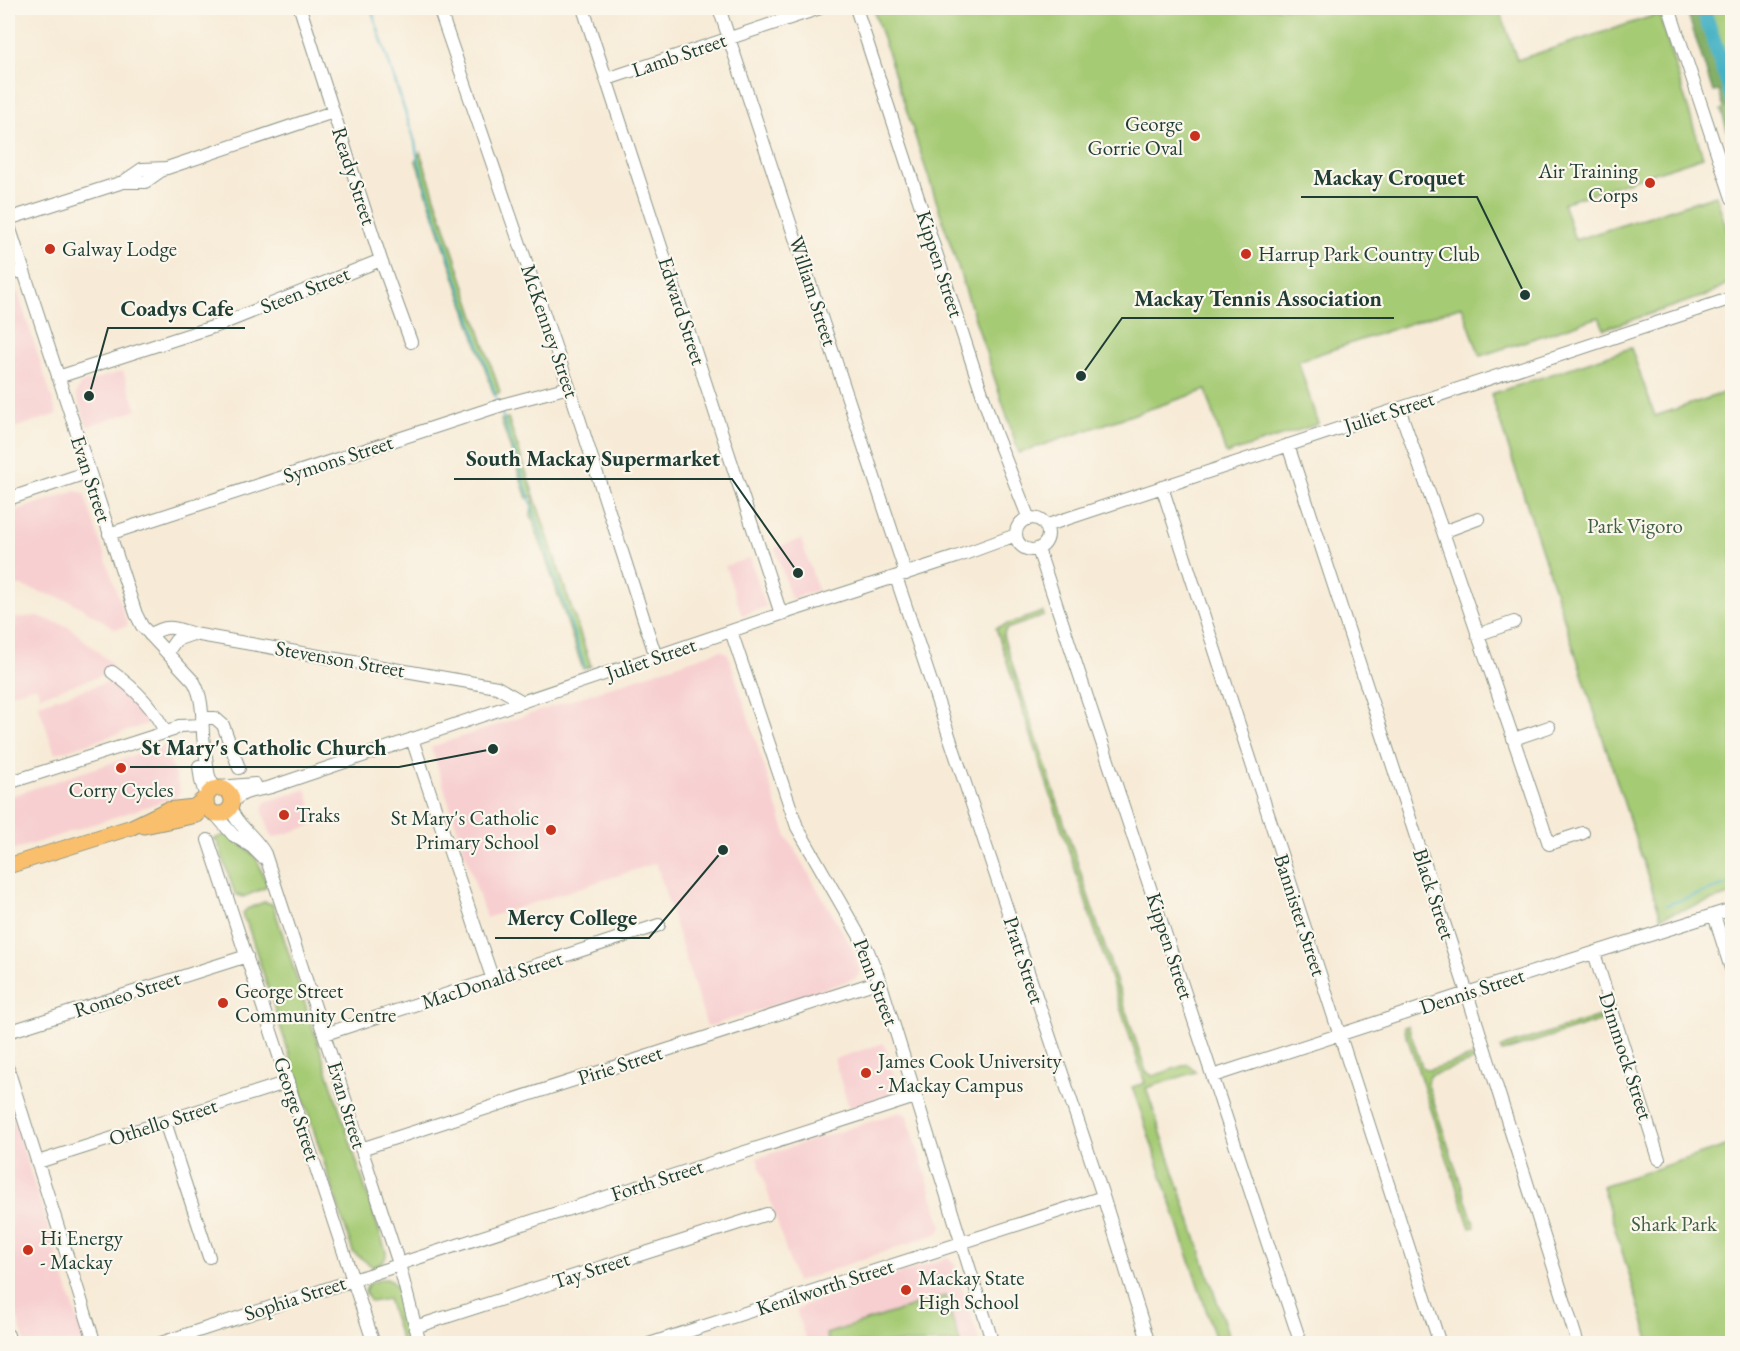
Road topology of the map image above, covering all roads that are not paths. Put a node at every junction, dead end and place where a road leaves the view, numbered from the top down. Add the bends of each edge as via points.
1 (300, 8) edge
2 (440, 8) edge
3 (583, 8) edge
4 (719, 8) edge
5 (820, 8) edge
6 (856, 8) edge
7 (1670, 8) edge
8 (729, 38) junction
9 (607, 79) junction
10 (333, 112) junction
11 (1732, 198) edge
12 (8, 221) edge
13 (381, 260) junction
14 (23, 270) junction
15 (8, 275) edge
16 (1732, 298) edge
17 (411, 342) dead end
18 (58, 377) junction
19 (569, 387) junction
20 (1400, 408) junction
21 (1288, 445) junction
22 (89, 472) junction
23 (1162, 487) junction
24 (8, 499) edge
25 (1029, 519) junction
26 (1478, 519) dead end
27 (1046, 526) junction
28 (1443, 532) junction
29 (109, 534) junction
30 (1016, 535) junction
31 (1038, 549) junction
32 (901, 575) junction
33 (781, 614) junction
34 (1514, 622) dead end
35 (731, 631) junction
36 (194, 634) junction
37 (1477, 634) junction
38 (150, 635) junction
39 (167, 653) junction
40 (656, 657) junction
41 (112, 672) dead end
42 (486, 685) junction
43 (523, 702) junction
44 (499, 710) junction
45 (1549, 727) dead end
46 (203, 728) junction
47 (169, 731) junction
48 (412, 739) junction
49 (1514, 739) junction
50 (239, 768) dead end
51 (286, 781) junction
52 (8, 783) edge
53 (212, 792) junction
54 (231, 805) junction
55 (215, 814) junction
56 (132, 827) junction
57 (1582, 832) dead end
58 (208, 840) dead end
59 (9, 867) edge
60 (270, 868) junction
61 (1732, 909) edge
62 (1714, 915) junction
63 (659, 925) dead end
64 (1594, 953) junction
65 (246, 956) junction
66 (1732, 972) edge
67 (493, 980) junction
68 (880, 981) junction
69 (1467, 993) junction
70 (8, 1032) edge
71 (325, 1034) junction
72 (1339, 1035) junction
73 (8, 1069) edge
74 (1213, 1076) junction
75 (288, 1082) junction
76 (915, 1096) junction
77 (165, 1122) junction
78 (361, 1149) junction
79 (1659, 1159) dead end
80 (38, 1162) junction
81 (1103, 1197) junction
82 (767, 1214) dead end
83 (961, 1243) junction
84 (209, 1257) dead end
85 (399, 1264) junction
86 (353, 1279) junction
87 (415, 1327) junction
88 (8, 1335) edge
89 (10, 1344) edge
90 (96, 1344) edge
91 (158, 1344) edge
92 (374, 1344) edge
93 (420, 1344) edge
94 (649, 1344) edge
95 (993, 1344) edge
96 (1149, 1344) edge
97 (1301, 1344) edge
98 (1440, 1344) edge
99 (1578, 1344) edge

1 - 10 street, Ready Street
2 - 19 street, McKenney Street
3 - 9 street, Edward Street
4 - 8 street, William Street
5 - 8 street, Lamb Street
6 - 25 street, Kippen Street via 996,433
7 - 11 street
8 - 9 street, Lamb Street
8 - 32 street, William Street
9 - 33 street, Edward Street
10 - 12 street via 166,168 142,169 128,180
10 - 13 street, Ready Street
12 - 14 street, Evan Street
13 - 17 street, Ready Street
13 - 18 street, Steen Street via 214,327
14 - 15 street
14 - 18 street, Evan Street
16 - 20 street, Juliet Street
18 - 22 street, Evan Street
19 - 29 street, Symons Street via 492,408
19 - 40 street, McKenney Street
20 - 21 street, Juliet Street
20 - 28 street
21 - 23 street, Juliet Street
21 - 69 street, Black Street
22 - 24 street
22 - 29 street, Evan Street
23 - 27 street, Juliet Street
23 - 72 street, Bannister Street
25 - 27 street
25 - 30 street via 1021,523
26 - 28 street
27 - 31 street via 1046,542
28 - 37 street
29 - 38 street, Evan Street via 135,614
30 - 31 street via 1024,548
30 - 32 street, Juliet Street
31 - 74 street, Kippen Street
32 - 33 street, Juliet Street
32 - 81 street, Pratt Street
33 - 35 street, Juliet Street
34 - 37 street
35 - 40 street, Juliet Street
35 - 68 street, Penn Street via 797,827 868,951
36 - 38 street, Stevenson Street via 168,627
36 - 39 street via 177,639
36 - 42 street, Stevenson Street
37 - 49 street
38 - 39 street, Evan Street
39 - 46 street, Evan Street via 198,688
40 - 43 street, Juliet Street
41 - 47 street via 128,684
42 - 43 street, Stevenson Street via 500,688
42 - 44 street via 497,694
43 - 44 street, Juliet Street
44 - 48 street, Juliet Street
45 - 49 street
46 - 47 street via 179,726
46 - 50 street via 213,718 223,725
46 - 53 street, Evan Street via 200,770
47 - 52 street
48 - 51 street, Juliet Street
48 - 67 street
49 - 57 street via 1549,844
51 - 53 street, Juliet Street
51 - 54 street, Juliet Street via 243,794
53 - 54 main road via 229,792
53 - 55 main road via 207,809
53 - 56 main road, Juliet Street via 194,807 167,810
54 - 55 main road via 225,813
54 - 60 street, Evan Street via 236,819 260,843
55 - 56 main road, Juliet Street
55 - 60 street, Evan Street via 234,837 254,848
56 - 59 main road, Juliet Street
58 - 65 street, George Street
60 - 71 street, Evan Street
61 - 62 street, Dennis Street
62 - 64 street, Dennis Street
62 - 66 street
63 - 67 street, MacDonald Street
64 - 69 street, Dennis Street
64 - 79 street, Dimmock Street
65 - 70 street, Romeo Street
65 - 75 street, George Street
67 - 71 street, MacDonald Street
68 - 76 street, Penn Street
68 - 78 street, Pirie Street
69 - 72 street, Dennis Street
69 - 99 street, Black Street
71 - 78 street, Evan Street
72 - 74 street, Dennis Street
72 - 98 street, Bannister Street
73 - 80 street
74 - 97 street, Kippen Street
75 - 77 street, Othello Street
75 - 86 street, George Street
76 - 83 street, Penn Street
76 - 85 street, Forth Street
77 - 80 street, Othello Street
77 - 84 street
78 - 85 street, Evan Street
80 - 90 street
81 - 83 street, Kenilworth Street
81 - 96 street, Pratt Street
82 - 87 street, Tay Street
83 - 94 street, Kenilworth Street
83 - 95 street, Penn Street
85 - 86 street, Sophia Street
85 - 87 street, Evan Street
86 - 91 street, Sophia Street
86 - 92 street, George Street
87 - 93 street, Evan Street
88 - 89 street

